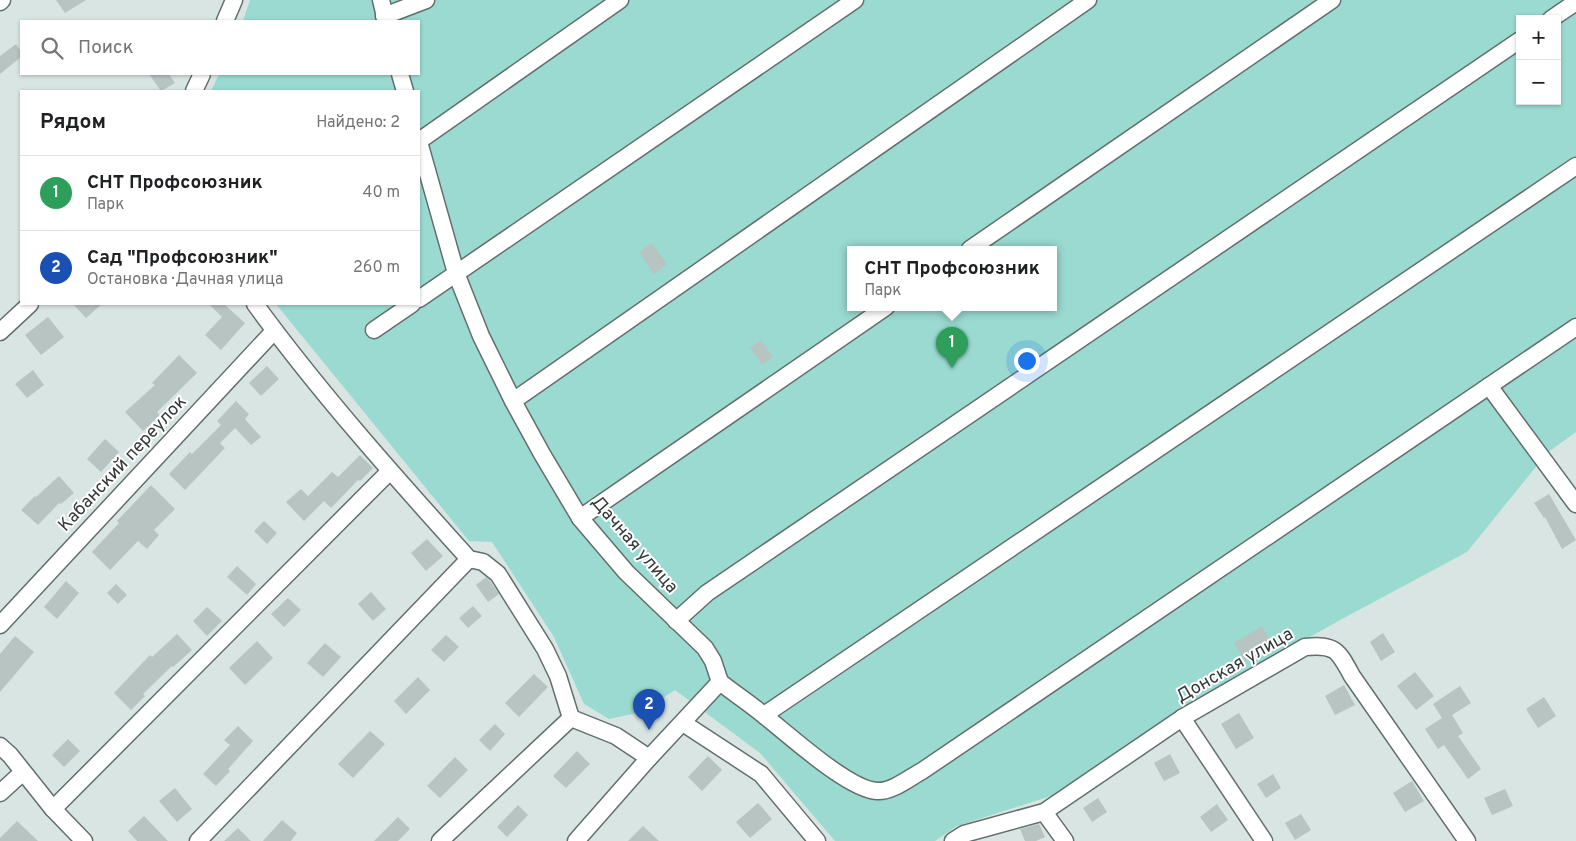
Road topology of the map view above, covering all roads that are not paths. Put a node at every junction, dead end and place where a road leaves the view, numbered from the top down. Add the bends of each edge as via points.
1 (234, 0) edge
2 (380, 0) edge
3 (426, 0) edge
4 (620, 0) edge
5 (855, 0) edge
6 (1088, 0) edge
7 (1332, 0) edge
8 (1576, 2) edge
9 (1558, 15) edge
10 (385, 19) edge
11 (225, 20) edge
12 (1516, 43) edge
13 (202, 75) edge
14 (400, 75) edge
15 (194, 90) edge
16 (405, 90) edge
17 (420, 141) edge
18 (420, 146) edge
19 (1576, 166) edge
20 (974, 246) edge
21 (456, 273) junction
22 (420, 298) edge
23 (29, 305) edge
24 (256, 305) edge
25 (411, 305) edge
26 (880, 311) edge
27 (1576, 327) edge
28 (374, 330) dead end
29 (274, 331) junction
30 (0, 332) edge
31 (1489, 386) junction
32 (513, 402) junction
33 (390, 471) junction
34 (1576, 504) edge
35 (580, 518) junction
36 (469, 559) junction
37 (676, 621) junction
38 (0, 624) edge
39 (720, 682) junction
40 (764, 715) junction
41 (571, 718) junction
42 (1182, 718) junction
43 (683, 722) junction
44 (0, 746) edge
45 (649, 758) junction
46 (22, 772) junction
47 (0, 793) edge
48 (53, 809) junction
49 (1044, 812) junction
50 (584, 838) edge
51 (84, 841) edge
52 (198, 841) edge
53 (440, 841) edge
54 (817, 841) edge
55 (953, 841) edge
56 (1064, 841) edge
57 (1264, 841) edge
58 (1467, 841) edge

1 - 11 street
2 - 10 street
3 - 10 street
4 - 17 street
5 - 21 street
6 - 32 street
7 - 20 street
8 - 9 street
12 - 37 street via 707,593
13 - 15 street
14 - 16 street
18 - 21 street, Дачная улица
19 - 40 street
21 - 22 street
21 - 32 street, Дачная улица via 481,336
23 - 30 street
24 - 29 street
25 - 28 street
26 - 35 street
27 - 31 street
29 - 33 street
29 - 38 street, Кабанский переулок
31 - 34 street
31 - 40 street via 922,771 887,790 869,790 855,784 818,760
32 - 35 street, Дачная улица
33 - 36 street
33 - 48 street
35 - 37 street, Дачная улица via 626,572
36 - 41 street via 483,562 498,574 545,649 558,676
36 - 52 street
37 - 39 street, Дачная улица via 705,648
39 - 40 street
39 - 43 street
41 - 45 street via 616,736
41 - 53 street
42 - 49 street, Донская улица
42 - 57 street
42 - 58 street, Донская улица via 1304,647 1324,645 1341,655 1352,676
43 - 45 street
43 - 54 street via 761,774
44 - 46 street
45 - 50 street
46 - 47 street
46 - 48 street
48 - 51 street
49 - 55 street, Донская улица via 964,834
49 - 56 street

